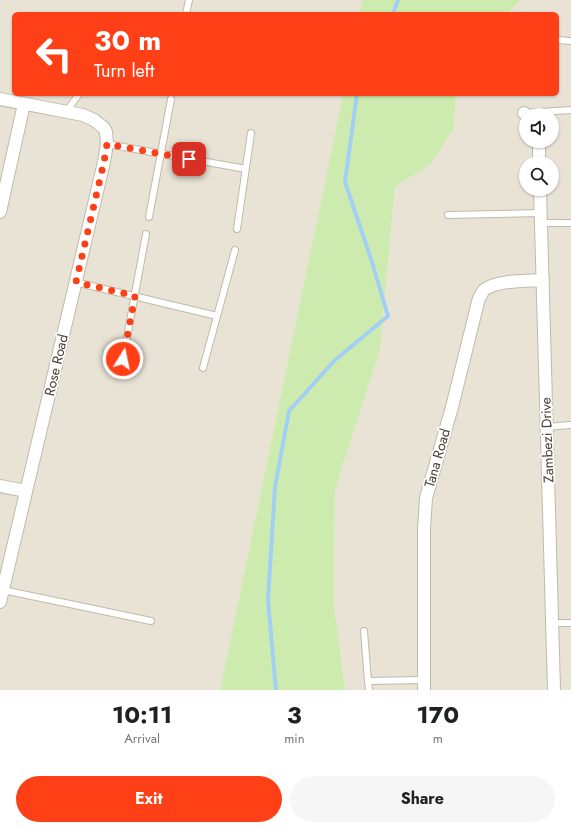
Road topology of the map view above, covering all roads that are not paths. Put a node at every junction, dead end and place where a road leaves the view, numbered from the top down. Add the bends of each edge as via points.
1 (189, 0) edge
2 (186, 12) edge
3 (559, 40) edge
4 (571, 41) edge
5 (78, 96) edge
6 (0, 99) edge
7 (171, 99) dead end
8 (24, 104) junction
9 (571, 110) edge
10 (559, 111) edge
11 (66, 112) junction
12 (251, 133) dead end
13 (107, 144) junction
14 (161, 154) junction
15 (246, 169) junction
16 (540, 196) edge
17 (0, 212) edge
18 (448, 215) dead end
19 (149, 217) dead end
20 (541, 218) junction
21 (571, 223) edge
22 (237, 229) dead end
23 (146, 234) dead end
24 (235, 250) dead end
25 (543, 280) junction
26 (76, 282) junction
27 (135, 296) junction
28 (217, 316) junction
29 (123, 359) dead end
30 (203, 368) dead end
31 (571, 425) edge
32 (546, 427) junction
33 (0, 486) edge
34 (26, 491) junction
35 (1, 596) edge
36 (151, 621) dead end
37 (571, 623) edge
38 (552, 624) junction
39 (364, 631) dead end
40 (368, 681) junction
41 (424, 685) edge
42 (369, 690) edge
43 (554, 690) edge

1 - 2 lane
3 - 4 lane
5 - 11 lane
6 - 8 street
7 - 14 lane
8 - 11 street
8 - 17 street
9 - 10 lane
11 - 13 street, Rose Road via 89,117 104,128
12 - 15 lane
13 - 14 lane
13 - 26 street, Rose Road
14 - 15 lane
14 - 19 lane
15 - 22 lane
16 - 20 street, Zambezi Drive
18 - 20 lane
20 - 21 lane
20 - 25 street, Zambezi Drive
23 - 27 lane
24 - 28 lane
25 - 32 street, Zambezi Drive
25 - 41 street, Tana Road via 494,286 485,290 479,298 426,498
26 - 27 lane
26 - 34 street, Rose Road
27 - 28 lane
27 - 29 lane
28 - 30 lane
31 - 32 lane
32 - 38 street, Zambezi Drive
33 - 34 street
34 - 35 street, Rose Road
35 - 36 lane
37 - 38 lane
38 - 43 street, Zambezi Drive
39 - 40 lane
40 - 41 lane
40 - 42 lane

